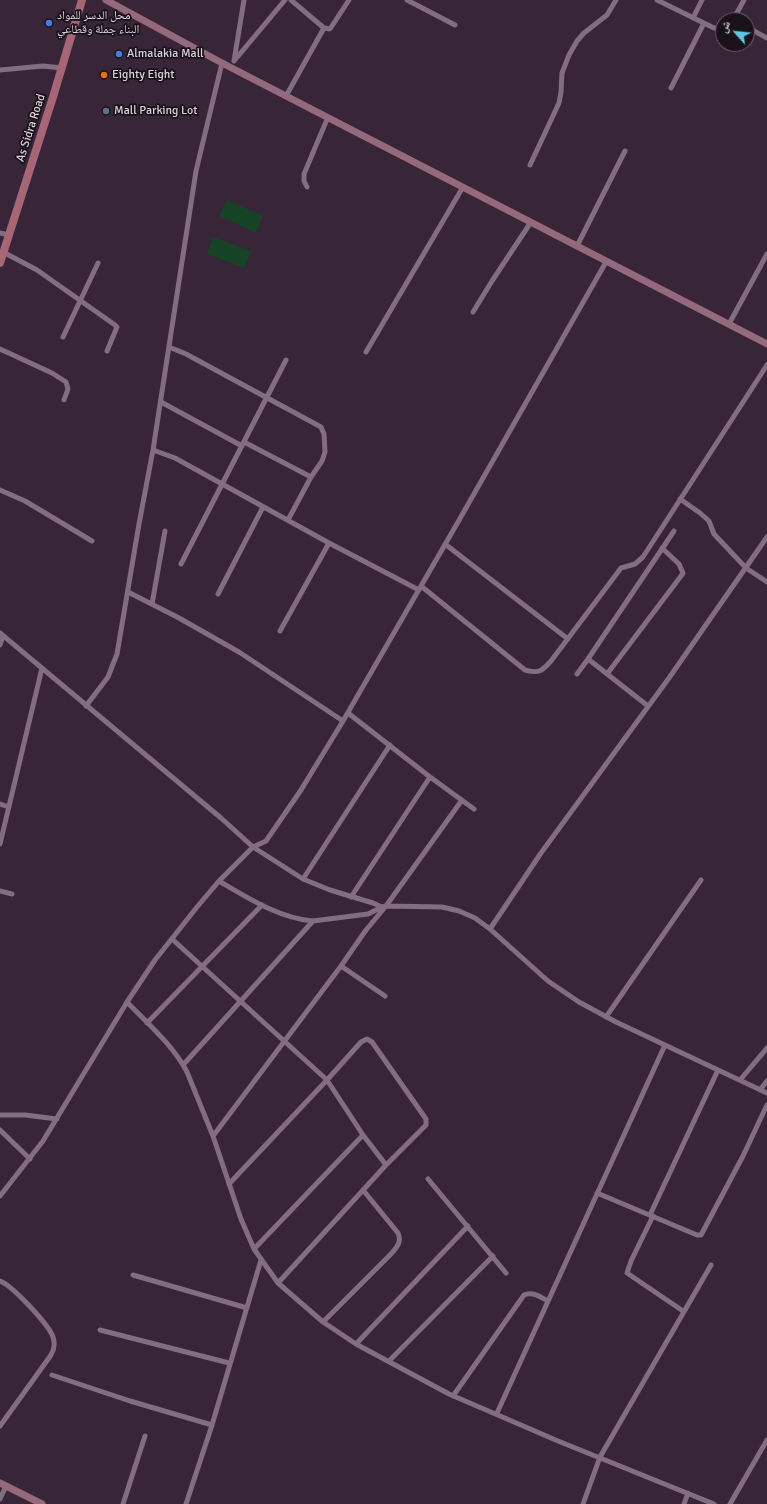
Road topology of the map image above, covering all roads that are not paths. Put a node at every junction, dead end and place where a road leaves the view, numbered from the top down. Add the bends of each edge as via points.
1 (82, 0) edge
2 (106, 0) edge
3 (244, 0) edge
4 (285, 0) edge
5 (291, 0) edge
6 (349, 0) edge
7 (407, 0) edge
8 (616, 0) edge
9 (657, 0) edge
10 (702, 0) edge
11 (744, 0) edge
12 (738, 12) edge
13 (693, 18) junction
14 (704, 23) junction
15 (455, 25) dead end
16 (324, 28) junction
17 (715, 28) edge
18 (755, 31) edge
19 (767, 38) edge
20 (222, 63) junction
21 (233, 65) junction
22 (62, 68) junction
23 (0, 70) edge
24 (671, 88) dead end
25 (286, 96) junction
26 (328, 117) junction
27 (624, 151) dead end
28 (530, 165) dead end
29 (307, 187) dead end
30 (463, 187) junction
31 (531, 222) junction
32 (0, 233) edge
33 (9, 235) junction
34 (577, 246) junction
35 (3, 252) junction
36 (767, 254) edge
37 (606, 262) junction
38 (0, 263) edge
39 (98, 263) dead end
40 (79, 301) junction
41 (473, 312) dead end
42 (729, 324) junction
43 (63, 337) dead end
44 (767, 344) edge
45 (169, 347) junction
46 (0, 349) edge
47 (107, 351) dead end
48 (366, 352) dead end
49 (286, 360) dead end
50 (767, 365) edge
51 (267, 398) junction
52 (64, 400) dead end
53 (161, 402) junction
54 (243, 444) junction
55 (153, 450) junction
56 (311, 477) junction
57 (221, 484) junction
58 (0, 490) edge
59 (680, 498) junction
60 (263, 507) junction
61 (288, 520) junction
62 (165, 531) dead end
63 (674, 531) dead end
64 (767, 537) edge
65 (92, 541) dead end
66 (329, 543) junction
67 (445, 544) junction
68 (662, 548) junction
69 (181, 564) dead end
70 (746, 568) junction
71 (767, 582) edge
72 (420, 588) junction
73 (128, 592) junction
74 (218, 594) dead end
75 (152, 604) junction
76 (280, 631) dead end
77 (1, 635) edge
78 (568, 639) junction
79 (0, 645) edge
80 (588, 659) junction
81 (42, 668) junction
82 (577, 674) dead end
83 (607, 674) junction
84 (86, 706) junction
85 (648, 706) junction
86 (348, 712) junction
87 (343, 721) junction
88 (390, 745) junction
89 (430, 777) junction
90 (462, 800) junction
91 (0, 804) edge
92 (9, 807) junction
93 (474, 809) dead end
94 (0, 844) edge
95 (253, 847) junction
96 (303, 879) junction
97 (701, 880) dead end
98 (219, 881) junction
99 (0, 891) edge
100 (12, 894) dead end
101 (351, 897) junction
102 (262, 905) junction
103 (384, 906) junction
104 (313, 921) junction
105 (490, 929) junction
106 (172, 939) junction
107 (202, 966) junction
108 (341, 966) junction
109 (385, 996) dead end
110 (126, 1002) junction
111 (242, 1002) junction
112 (606, 1017) junction
113 (147, 1023) junction
114 (283, 1042) junction
115 (665, 1045) junction
116 (767, 1048) edge
117 (183, 1065) junction
118 (718, 1070) junction
119 (326, 1080) junction
120 (740, 1080) junction
121 (767, 1081) edge
122 (760, 1090) junction
123 (767, 1093) edge
124 (767, 1105) edge
125 (0, 1115) edge
126 (57, 1120) junction
127 (0, 1130) edge
128 (363, 1135) junction
129 (212, 1136) junction
130 (30, 1159) junction
131 (386, 1165) junction
132 (428, 1179) dead end
133 (229, 1184) junction
134 (363, 1190) junction
135 (597, 1193) junction
136 (0, 1196) edge
137 (651, 1215) junction
138 (468, 1226) junction
139 (254, 1249) junction
140 (493, 1256) junction
141 (261, 1260) junction
142 (711, 1265) dead end
143 (506, 1273) dead end
144 (133, 1275) dead end
145 (0, 1281) edge
146 (278, 1283) junction
147 (548, 1301) junction
148 (247, 1308) junction
149 (683, 1311) junction
150 (323, 1322) junction
151 (100, 1330) dead end
152 (356, 1344) junction
153 (389, 1361) junction
154 (230, 1364) junction
155 (52, 1375) dead end
156 (453, 1396) junction
157 (497, 1413) junction
158 (212, 1425) junction
159 (0, 1426) edge
160 (145, 1436) dead end
161 (767, 1440) edge
162 (600, 1458) junction
163 (3, 1485) edge
164 (688, 1493) junction
165 (0, 1499) edge
166 (42, 1504) edge
167 (123, 1504) edge
168 (186, 1504) edge
169 (583, 1504) edge
170 (684, 1504) edge
171 (714, 1504) edge
172 (730, 1504) edge

1 - 22 main road, As Sidra Road
2 - 20 street
3 - 21 street
4 - 21 street
5 - 16 street
6 - 16 street via 330,30
7 - 15 street
8 - 28 street via 607,15 577,40 569,55 562,73 559,102
9 - 13 street
10 - 13 street
11 - 12 street
13 - 14 street
14 - 17 street
14 - 24 street
16 - 25 street
18 - 19 street
20 - 21 street
20 - 45 street via 196,171
21 - 25 street
22 - 23 street via 42,66
22 - 33 main road, As Sidra Road
25 - 26 street
26 - 29 street via 304,174
26 - 30 street
27 - 34 street
30 - 31 street
30 - 48 street
31 - 34 street
31 - 41 street
32 - 33 street
33 - 35 main road, As Sidra Road
34 - 37 street
35 - 38 main road, As Sidra Road
35 - 40 street via 33,268
36 - 42 street
37 - 42 street
37 - 67 street
39 - 40 street
40 - 43 street
40 - 47 street via 117,327
42 - 44 street
45 - 51 street
45 - 53 street
46 - 52 street via 66,382 68,389
49 - 51 street
50 - 59 street
51 - 54 street
51 - 56 street via 321,427 325,452
53 - 54 street
53 - 55 street
54 - 56 street
54 - 57 street
55 - 57 street via 175,458
55 - 73 street
56 - 61 street
57 - 60 street
57 - 69 street
58 - 65 street via 24,501
59 - 70 street via 709,522 714,534
59 - 78 street via 643,557 635,564 621,568
60 - 61 street
60 - 74 street
61 - 66 street
62 - 75 street
63 - 68 street
64 - 70 street
66 - 72 street
66 - 76 street
67 - 72 street
67 - 78 street
68 - 80 street
68 - 83 street via 679,564 681,576
70 - 71 street
70 - 85 street
72 - 78 street via 525,670 540,672
72 - 86 street
73 - 75 street
73 - 84 street via 113,666
75 - 87 street via 239,652
77 - 79 street
77 - 81 street
80 - 82 street
80 - 83 street
81 - 84 street
81 - 92 street
83 - 85 street
84 - 95 street
85 - 105 street via 541,853
86 - 87 street
86 - 88 street
87 - 95 street via 274,830 266,841
88 - 89 street
88 - 96 street
89 - 90 street
89 - 101 street
90 - 93 street
90 - 103 street
91 - 92 street
92 - 94 street
95 - 96 street
95 - 98 street
96 - 101 street
97 - 112 street
98 - 102 street
98 - 106 street
99 - 100 street
101 - 103 street
102 - 104 street via 286,915
102 - 107 street
103 - 104 street via 368,914
103 - 105 street via 442,907 469,915
103 - 108 street
104 - 111 street
105 - 112 street via 560,990
106 - 107 street
106 - 110 street
107 - 111 street
107 - 113 street
108 - 109 street
108 - 114 street
110 - 113 street
110 - 126 street
111 - 114 street
111 - 117 street
112 - 115 street
113 - 117 street
114 - 119 street
114 - 129 street
115 - 118 street
115 - 135 street
116 - 120 street
117 - 129 street
118 - 120 street
118 - 137 street
119 - 128 street
119 - 131 street via 360,1042 368,1039 426,1119 426,1125
119 - 133 street
120 - 122 street
121 - 122 street
122 - 123 street
124 - 137 street via 701,1235 696,1236
125 - 126 street via 25,1115
126 - 130 street
127 - 130 street
128 - 131 street
128 - 139 street
129 - 133 street
130 - 136 street
131 - 134 street
132 - 138 street
133 - 139 street
134 - 146 street
134 - 150 street via 398,1233 399,1243
135 - 137 street
135 - 147 street
137 - 149 street via 627,1273
138 - 140 street
138 - 152 street
139 - 141 street
140 - 143 street
140 - 153 street
141 - 146 street
141 - 148 street
142 - 149 street
144 - 148 street
145 - 159 street via 16,1292 46,1326 54,1342 51,1355
146 - 150 street
147 - 156 street via 533,1293 524,1295
147 - 157 street
148 - 154 street
149 - 162 street
150 - 152 street
151 - 154 street
152 - 153 street
153 - 156 street
154 - 158 street
155 - 158 street
156 - 157 street
157 - 162 street
158 - 168 street
160 - 167 street
161 - 172 street
162 - 164 street
162 - 169 street
163 - 165 street
163 - 166 street
164 - 170 street
164 - 171 street

